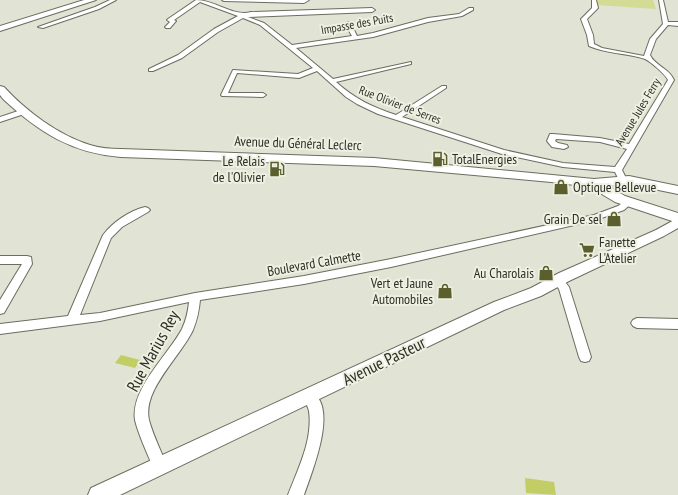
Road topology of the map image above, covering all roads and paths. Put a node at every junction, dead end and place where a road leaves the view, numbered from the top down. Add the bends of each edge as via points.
1 (92, 0) edge
2 (114, 0) edge
3 (200, 0) edge
4 (224, 0) edge
5 (307, 0) edge
6 (594, 0) edge
7 (661, 0) edge
8 (471, 9) dead end
9 (372, 10) dead end
10 (243, 16) junction
11 (666, 23) junction
12 (348, 24) dead end
13 (678, 24) edge
14 (41, 27) dead end
15 (168, 27) dead end
16 (0, 30) edge
17 (355, 37) junction
18 (292, 47) junction
19 (647, 58) junction
20 (409, 63) dead end
21 (318, 68) junction
22 (151, 70) dead end
23 (332, 81) junction
24 (674, 81) edge
25 (444, 87) dead end
26 (0, 89) edge
27 (263, 96) dead end
28 (24, 111) junction
29 (397, 117) junction
30 (0, 120) edge
31 (564, 147) dead end
32 (630, 147) junction
33 (616, 181) junction
34 (678, 190) edge
35 (628, 202) junction
36 (145, 210) dead end
37 (675, 223) edge
38 (0, 260) edge
39 (558, 281) junction
40 (195, 297) junction
41 (0, 310) edge
42 (72, 321) junction
43 (637, 323) dead end
44 (678, 324) edge
45 (0, 329) edge
46 (585, 357) dead end
47 (309, 397) junction
48 (160, 466) junction
49 (98, 495) edge
50 (296, 495) edge

1 - 16 main road
2 - 14 street via 104,6
3 - 10 street, Rue Olivier de Serres
3 - 15 street via 170,20 173,20
4 - 5 street
6 - 19 street via 594,8 584,19 591,46
7 - 11 street
8 - 17 street, Impasse des Puits via 460,15
9 - 10 street
10 - 18 street, Rue Olivier de Serres via 262,24
10 - 22 street via 216,31 183,55
11 - 13 street
11 - 19 street, Avenue Jules Ferry via 653,39 647,51
12 - 17 street
17 - 18 street, Impasse des Puits
18 - 21 street, Rue Olivier de Serres
19 - 24 street, Avenue Jules Ferry
20 - 23 street
21 - 23 street, Rue Olivier de Serres
21 - 27 street via 299,76 235,72 224,95
23 - 29 street, Rue Olivier de Serres via 353,100
24 - 32 street, Avenue Jules Ferry
25 - 29 street
26 - 28 main road, Avenue du Général Leclerc
28 - 30 street
28 - 33 main road, Avenue du Général Leclerc via 74,144 107,152 374,162 592,183
29 - 33 street, Rue Olivier de Serres via 502,152 563,165
31 - 32 street via 553,143 552,136 600,140
32 - 33 street, Avenue Jules Ferry
33 - 34 main road
33 - 35 main road, Avenue du Général Leclerc via 620,199
35 - 37 main road, Avenue du Général Leclerc via 656,211
35 - 40 street, Boulevard Calmette via 621,208 596,217 391,263
36 - 42 street via 127,219 106,237
37 - 39 street, Avenue Pasteur
38 - 41 street via 26,260 27,264
39 - 46 street via 564,287
39 - 47 street, Avenue Pasteur via 499,306
40 - 42 street, Boulevard Calmette
40 - 48 street, Rue Marius Rey via 191,324 151,384 141,411
42 - 45 street, Boulevard Calmette
43 - 44 street
47 - 48 street, Avenue Pasteur
47 - 50 street via 314,405 316,420 313,444
48 - 49 street, Avenue Pasteur

